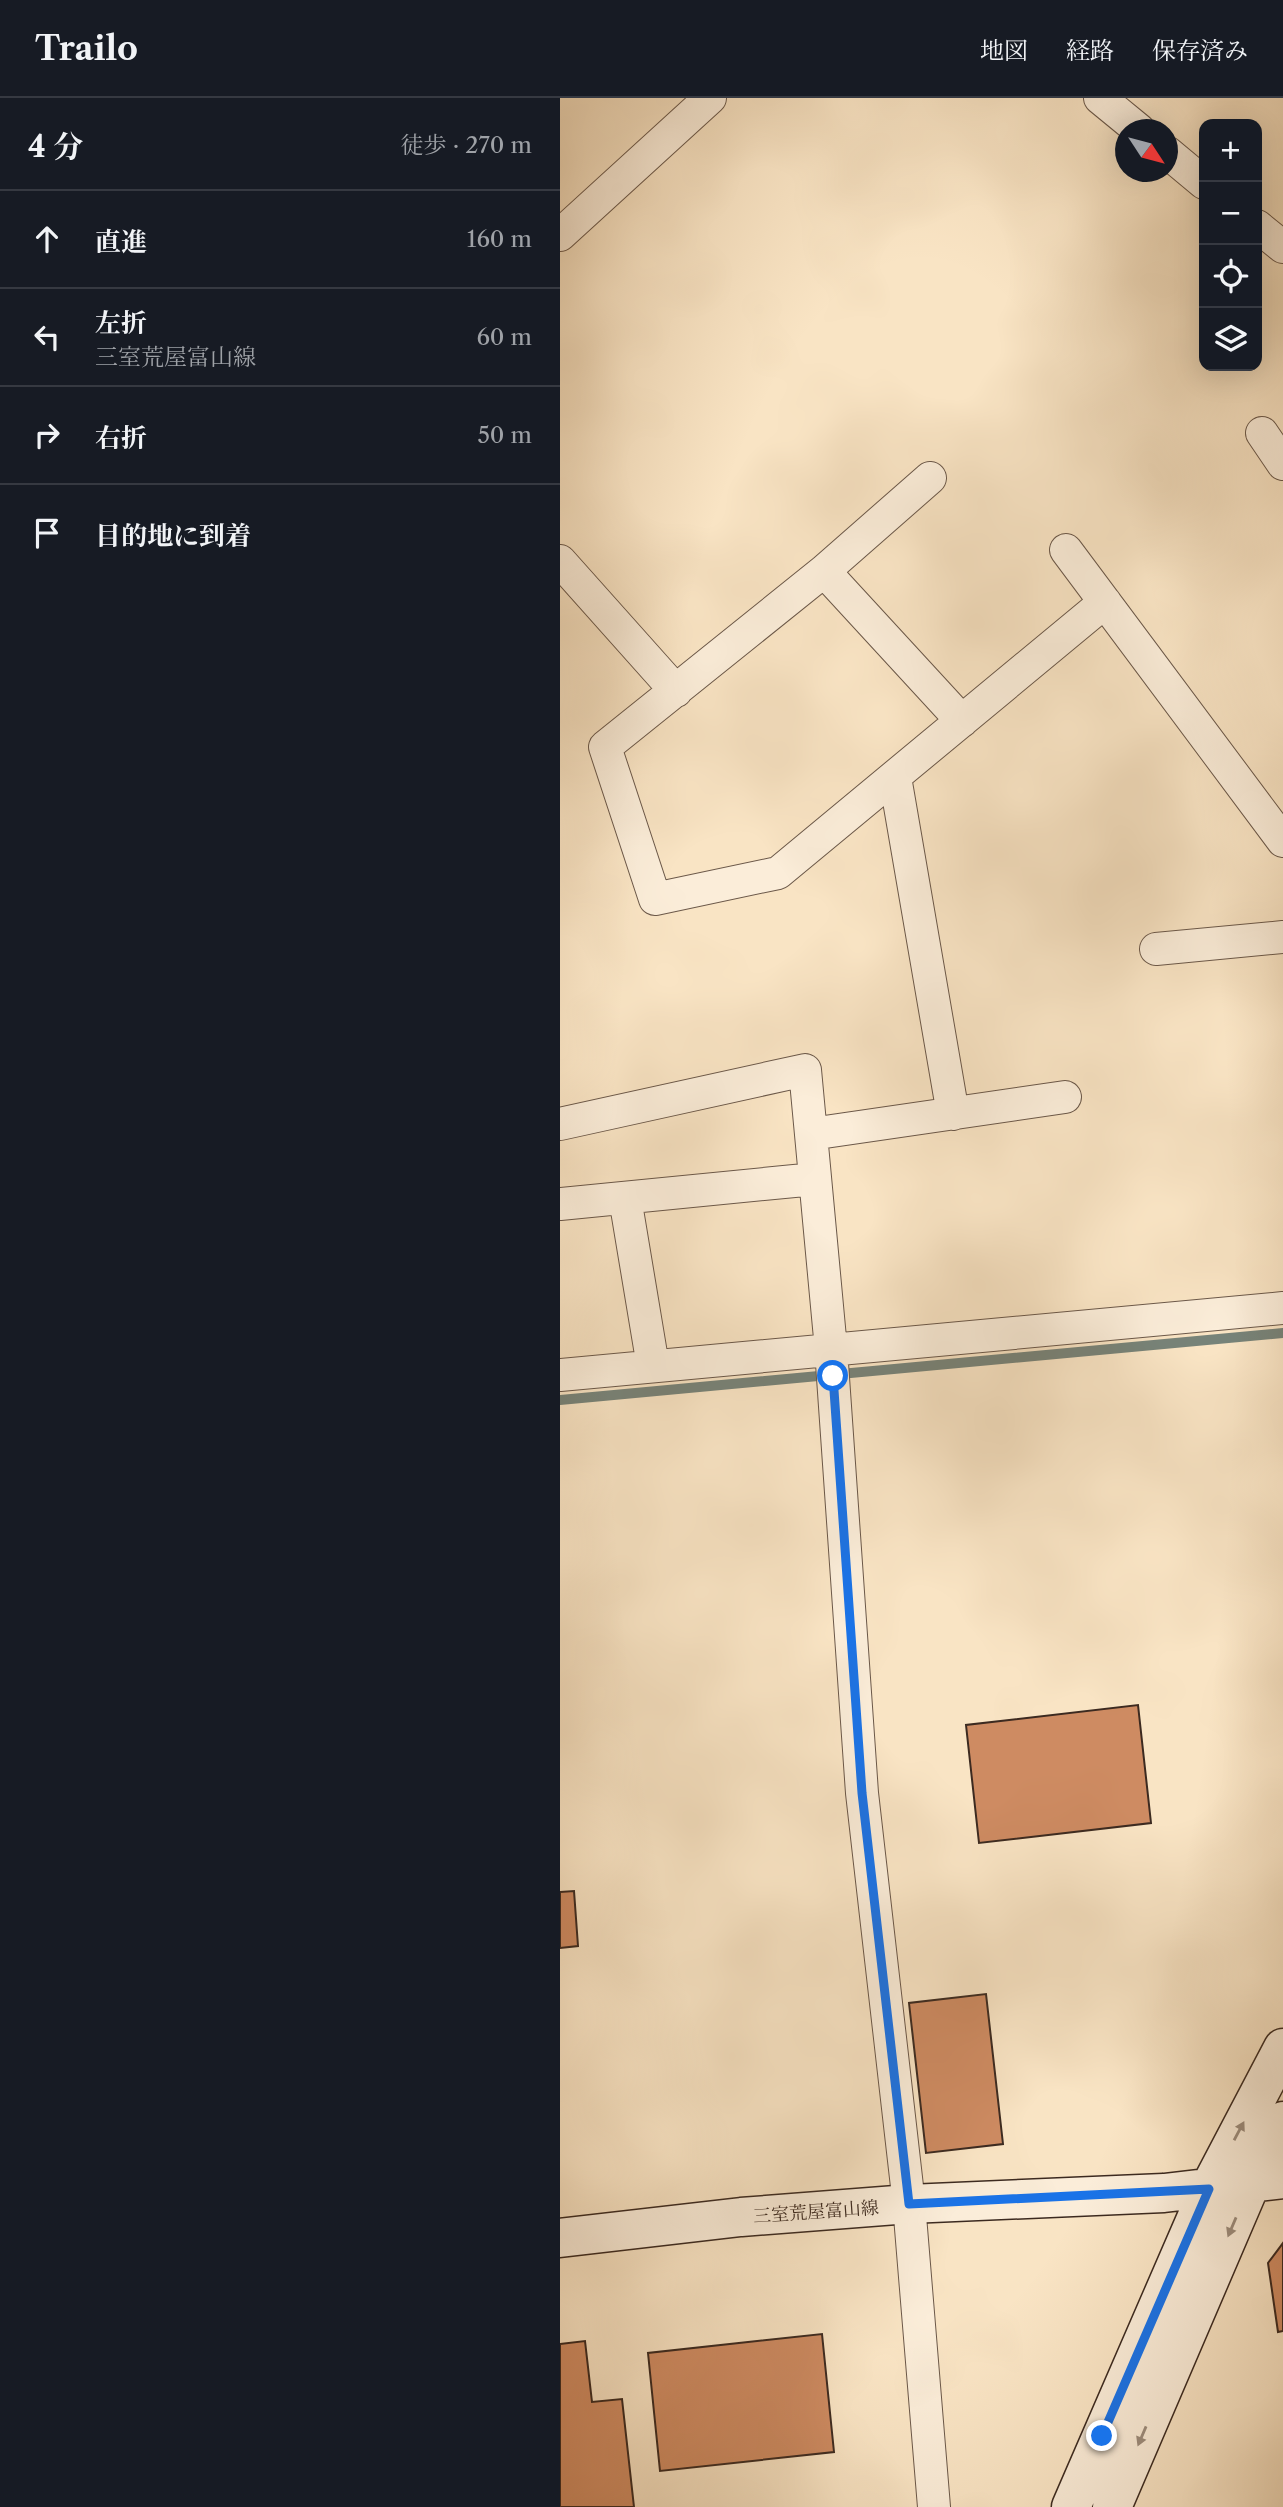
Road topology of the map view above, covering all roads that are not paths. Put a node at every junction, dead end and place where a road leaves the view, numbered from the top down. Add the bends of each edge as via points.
1 (710, 98) edge
2 (1100, 98) edge
3 (1126, 119) edge
4 (1178, 162) edge
5 (1203, 182) edge
6 (1262, 230) edge
7 (560, 235) edge
8 (1283, 247) edge
9 (1262, 433) dead end
10 (1283, 464) edge
11 (930, 478) dead end
12 (1066, 550) dead end
13 (560, 561) edge
14 (824, 571) junction
15 (1105, 602) junction
16 (676, 691) junction
17 (962, 721) junction
18 (895, 776) junction
19 (1283, 841) edge
20 (1283, 937) edge
21 (1156, 949) dead end
22 (1065, 1097) dead end
23 (953, 1114) junction
24 (560, 1124) edge
25 (811, 1134) junction
26 (815, 1180) junction
27 (625, 1198) junction
28 (560, 1204) edge
29 (1283, 1308) edge
30 (831, 1349) junction
31 (653, 1366) junction
32 (560, 1375) edge
33 (1283, 2048) edge
34 (1283, 2121) edge
35 (1267, 2181) edge
36 (1209, 2189) junction
37 (909, 2204) junction
38 (560, 2238) edge
39 (934, 2507) edge
40 (1071, 2507) edge
41 (1112, 2507) edge

1 - 7 street
2 - 3 street
4 - 5 street
6 - 8 street
9 - 10 street
11 - 14 street
12 - 15 street
13 - 16 street
14 - 16 street
14 - 17 street
15 - 17 street
15 - 19 street
16 - 18 street via 605,747 655,899 778,873
17 - 18 street
18 - 23 street
20 - 21 street
22 - 23 street
23 - 25 street
24 - 25 street via 805,1070
25 - 26 street
26 - 27 street
26 - 30 street
27 - 28 street
27 - 31 street
29 - 30 street
30 - 31 street
30 - 37 street via 862,1793
31 - 32 street
36 -> 33 street
34 - 35 street
35 - 36 street, 三室荒屋富山線
35 -> 41 street
36 - 37 street, 三室荒屋富山線
36 - 40 street
37 - 38 street, 三室荒屋富山線
37 - 39 street

